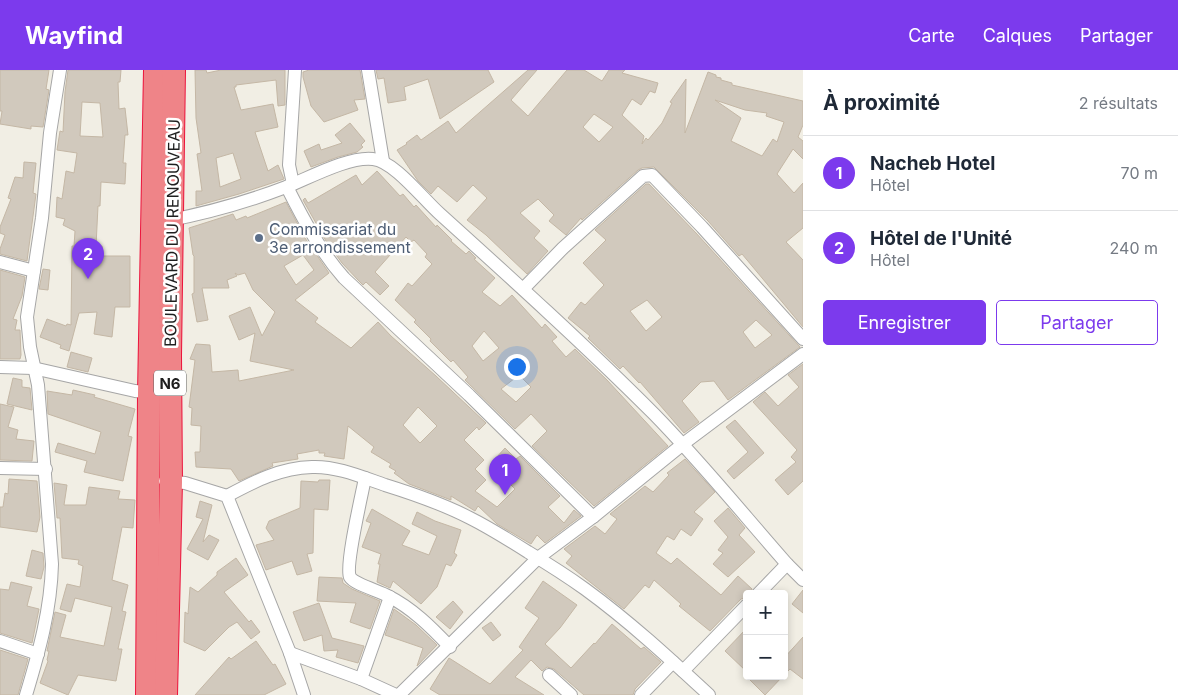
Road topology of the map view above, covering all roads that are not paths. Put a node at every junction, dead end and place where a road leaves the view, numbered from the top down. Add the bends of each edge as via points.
1 (60, 70) edge
2 (155, 70) edge
3 (174, 70) edge
4 (295, 70) edge
5 (368, 70) edge
6 (383, 161) junction
7 (290, 185) junction
8 (162, 222) junction
9 (0, 262) edge
10 (34, 272) junction
11 (523, 288) junction
12 (803, 339) edge
13 (803, 354) edge
14 (0, 367) edge
15 (33, 368) junction
16 (160, 393) junction
17 (683, 444) junction
18 (0, 468) edge
19 (46, 469) junction
20 (365, 478) junction
21 (160, 481) junction
22 (227, 496) junction
23 (593, 517) junction
24 (538, 558) junction
25 (787, 564) junction
26 (803, 580) edge
27 (762, 590) edge
28 (390, 596) junction
29 (743, 609) edge
30 (0, 641) edge
31 (450, 646) junction
32 (290, 653) junction
33 (38, 654) junction
34 (673, 662) junction
35 (683, 671) junction
36 (549, 675) dead end
37 (361, 679) junction
38 (26, 695) edge
39 (147, 695) edge
40 (166, 695) edge
41 (304, 695) edge
42 (398, 695) edge
43 (571, 695) edge
44 (641, 695) edge
45 (709, 695) edge

1 - 10 street
2 - 8 highway, BOULEVARD DU RENOUVEAU / N6
3 - 8 highway, BOULEVARD DU RENOUVEAU / N6
4 - 7 street
5 - 6 street
6 - 7 street via 373,158 353,160
6 - 11 street
7 - 8 street via 224,208
7 - 23 street via 316,240 344,278
8 - 16 highway, BOULEVARD DU RENOUVEAU / N6
9 - 10 street
10 - 15 street via 27,317
11 - 12 street via 643,176 652,175
11 - 17 street
13 - 17 street
14 - 15 street
15 - 16 street
15 - 19 street via 38,385
16 - 21 highway, BOULEVARD DU RENOUVEAU / N6
17 - 23 street
17 - 25 street
18 - 19 street
19 - 33 street via 51,581
20 - 22 street via 314,467 295,468 258,480
20 - 24 street via 470,518
20 - 28 street via 352,545 350,577
21 - 22 street via 185,483
21 - 39 highway, BOULEVARD DU RENOUVEAU / N6
21 - 40 highway, BOULEVARD DU RENOUVEAU / N6
22 - 32 street
23 - 24 street
24 - 31 street
24 - 34 street via 591,594
25 - 26 street
25 - 27 street
28 - 31 street
28 - 37 street
29 - 35 street
30 - 33 street
31 - 42 street
32 - 37 street
32 - 41 street
33 - 38 street
34 - 35 street
34 - 44 street
35 - 45 street
36 - 43 street
37 - 42 street

